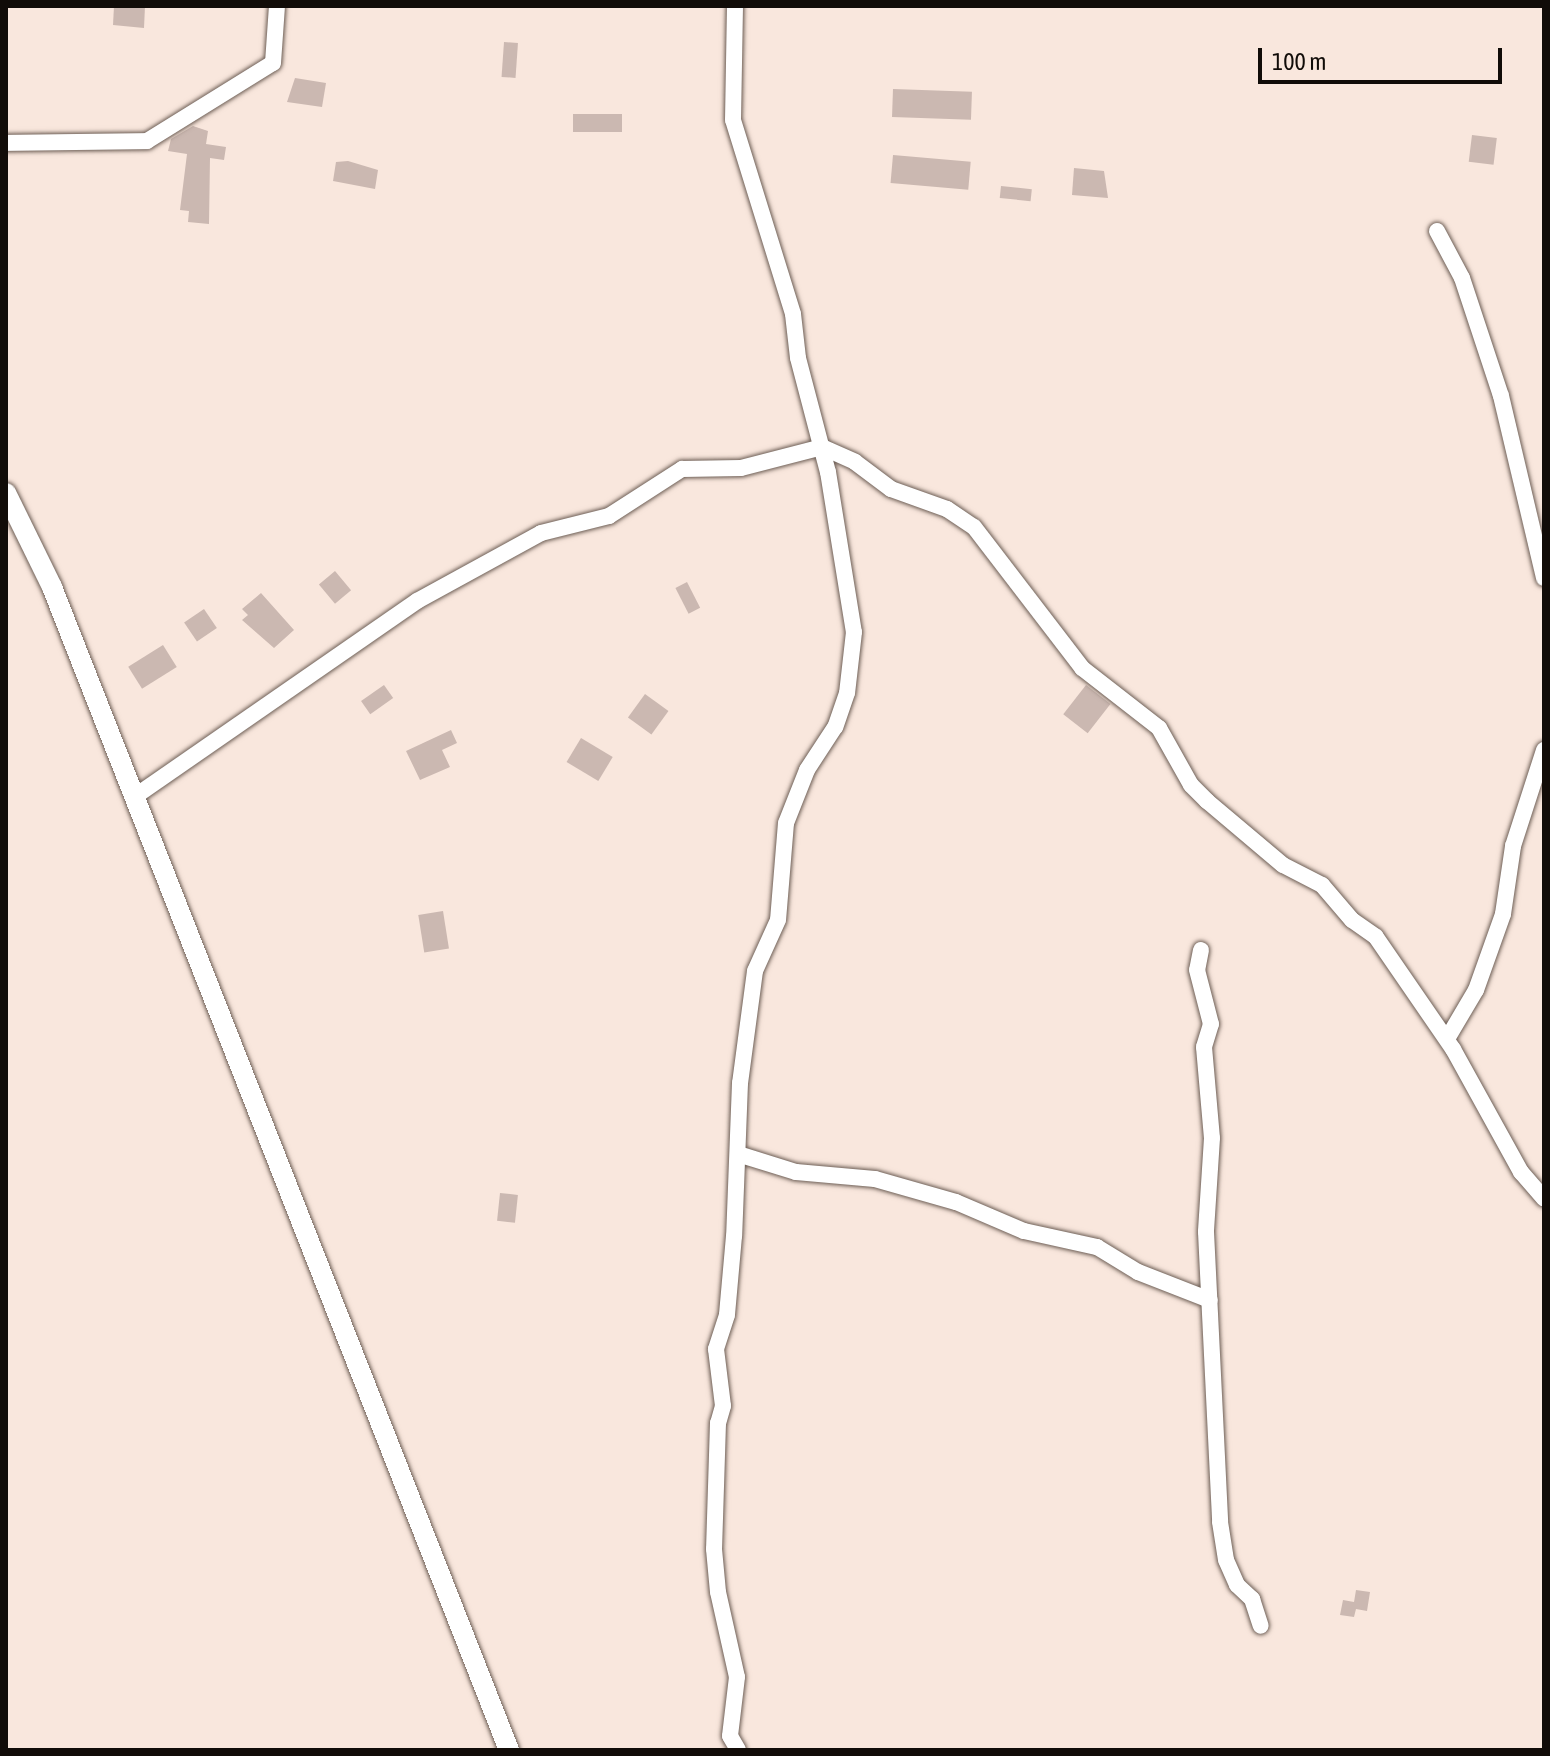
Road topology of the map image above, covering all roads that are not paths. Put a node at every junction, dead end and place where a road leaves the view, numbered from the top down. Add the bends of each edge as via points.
1 (277, 6) edge
2 (735, 6) edge
3 (6, 143) edge
4 (1437, 231) dead end
5 (822, 447) junction
6 (6, 493) edge
7 (1544, 578) edge
8 (1544, 750) edge
9 (134, 797) junction
10 (1201, 950) dead end
11 (1447, 1039) junction
12 (738, 1154) junction
13 (1544, 1198) edge
14 (1210, 1300) junction
15 (1261, 1626) dead end
16 (509, 1750) edge
17 (738, 1750) edge

1 - 3 street via 273,63 147,141
2 - 5 street via 733,120 785,287
4 - 7 street via 1462,278 1501,396
5 - 9 street via 741,468 682,469 609,516 541,533 417,601
5 - 11 street via 855,462 891,489 947,509 974,527 1082,668 1159,728 1191,785 1283,865 1322,885 1352,920 1376,937
5 - 12 street via 854,632 847,693 786,823 778,920 755,971 748,1006
6 - 9 street via 52,587
8 - 11 street via 1513,846 1503,914 1476,990
9 - 16 street
10 - 14 street via 1197,970 1211,1024 1204,1047 1212,1127
11 - 13 street via 1484,1112
12 - 14 street via 796,1172 875,1179 956,1202 1024,1231 1097,1247 1138,1272
12 - 17 street via 727,1315 716,1349 723,1406 714,1549 737,1677 730,1736
14 - 15 street via 1220,1522 1226,1560 1237,1585 1252,1599

